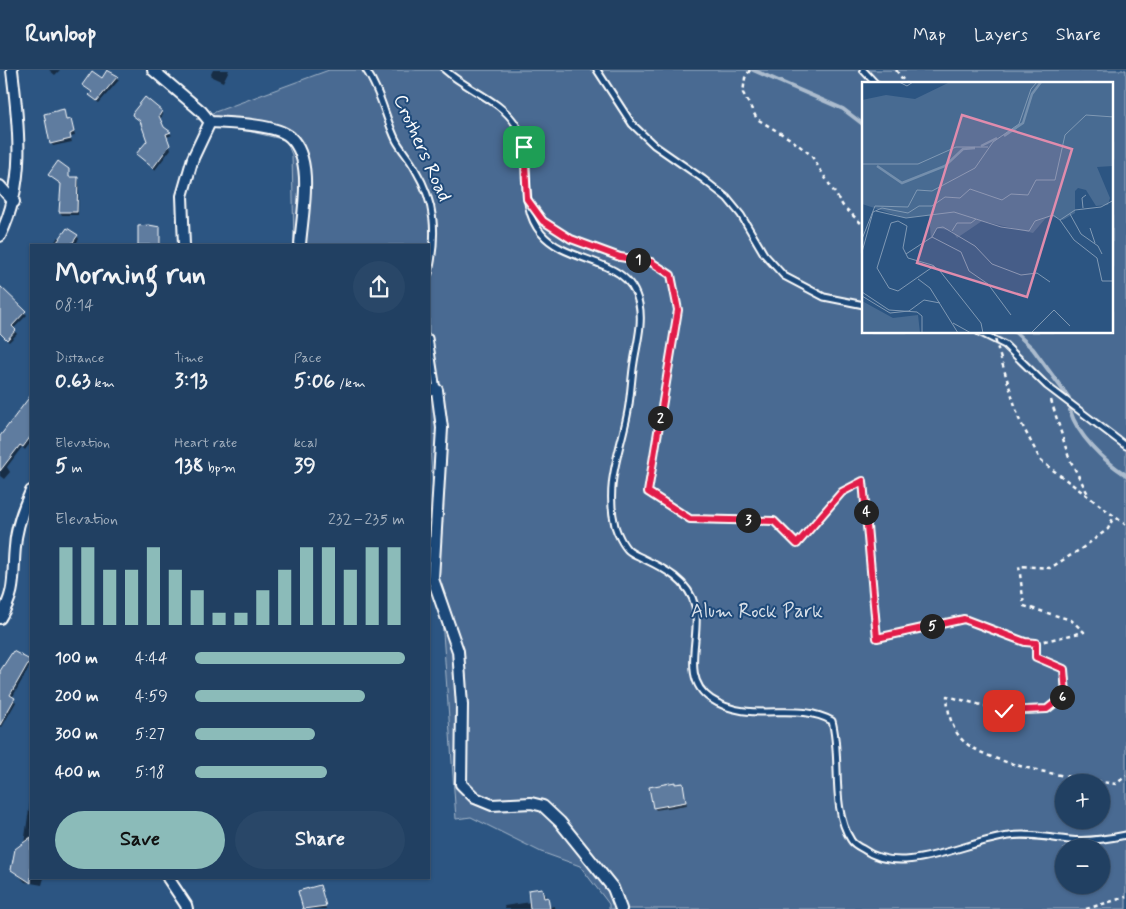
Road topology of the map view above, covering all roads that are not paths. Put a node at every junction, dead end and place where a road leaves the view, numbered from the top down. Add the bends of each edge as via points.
1 (12, 70) edge
2 (153, 70) edge
3 (366, 70) edge
4 (445, 70) edge
5 (597, 70) edge
6 (863, 70) edge
7 (874, 82) edge
8 (210, 122) junction
9 (0, 186) edge
10 (14, 202) junction
11 (0, 236) edge
12 (184, 244) edge
13 (300, 244) edge
14 (430, 263) edge
15 (862, 304) edge
16 (983, 334) edge
17 (430, 351) edge
18 (433, 390) edge
19 (1126, 446) edge
20 (30, 493) edge
21 (0, 618) edge
22 (1126, 834) edge
23 (169, 879) edge
24 (187, 909) edge
25 (621, 909) edge

1 - 10 street via 19,129
2 - 8 street
3 - 14 lane, Crothers Road via 377,86 396,140 430,197 434,221
4 - 22 lane via 458,82 502,109 517,126 524,147 527,199 541,234 558,248 607,265 631,283 639,304 640,325 628,415 615,458 610,497 616,528 628,551 684,583 695,605 692,663 696,682 709,698 730,709 757,713 819,713 832,721 837,739 841,814 851,841 872,856 896,860 923,857 1010,836 1095,840
5 - 15 lane via 632,124 654,145 726,198 764,254 784,276 824,298
6 - 7 lane
8 - 12 street via 193,158 182,196
8 - 13 street via 272,129 289,136 303,154 305,177
9 - 10 street
10 - 11 street
16 - 19 lane via 1005,345 1047,386
17 - 18 lane
18 - 25 street via 442,428 433,579 458,651 462,705 461,784 475,798 492,805 531,803 543,806 560,822 613,888
20 - 21 street via 20,516 15,546 15,581
23 - 24 street

